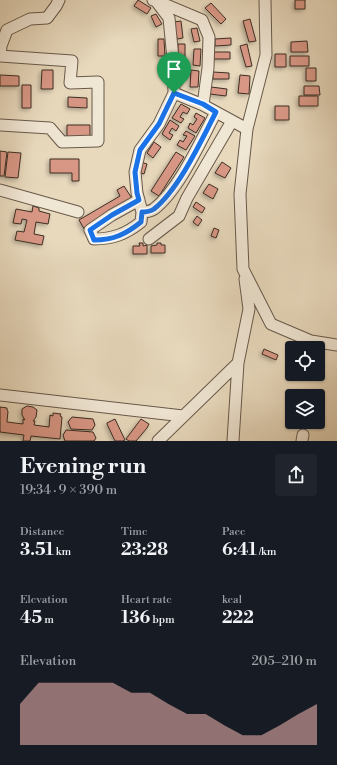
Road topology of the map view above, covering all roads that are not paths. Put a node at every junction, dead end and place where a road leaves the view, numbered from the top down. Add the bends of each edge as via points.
1 (59, 0) edge
2 (265, 0) edge
3 (155, 1) edge
4 (174, 93) junction
5 (203, 104) junction
6 (216, 112) junction
7 (232, 121) junction
8 (0, 125) edge
9 (247, 130) junction
10 (0, 190) edge
11 (139, 200) junction
12 (78, 212) dead end
13 (142, 212) junction
14 (149, 239) dead end
15 (243, 269) junction
16 (337, 345) edge
17 (238, 364) junction
18 (0, 396) edge
19 (183, 416) junction
20 (158, 441) edge
21 (233, 441) edge

1 - 8 street via 47,18 30,19 7,30 0,56 72,61 70,83 98,82 98,141 62,142 50,128
2 - 9 street via 266,55
3 - 4 street via 169,18
3 - 5 street via 202,20 210,37
4 - 5 street
4 - 11 street via 159,124 140,150 135,172
5 - 6 street
6 - 7 street
6 - 13 street via 171,193 153,210
7 - 9 street
7 - 14 street via 179,216
9 - 15 street via 240,194
10 - 12 street
11 - 13 street
11 - 13 street via 90,230 94,240 106,240 128,232 141,222
15 - 16 street via 272,324 311,341
15 - 17 street via 249,308
17 - 19 street
17 - 21 street
18 - 19 street
19 - 20 street

